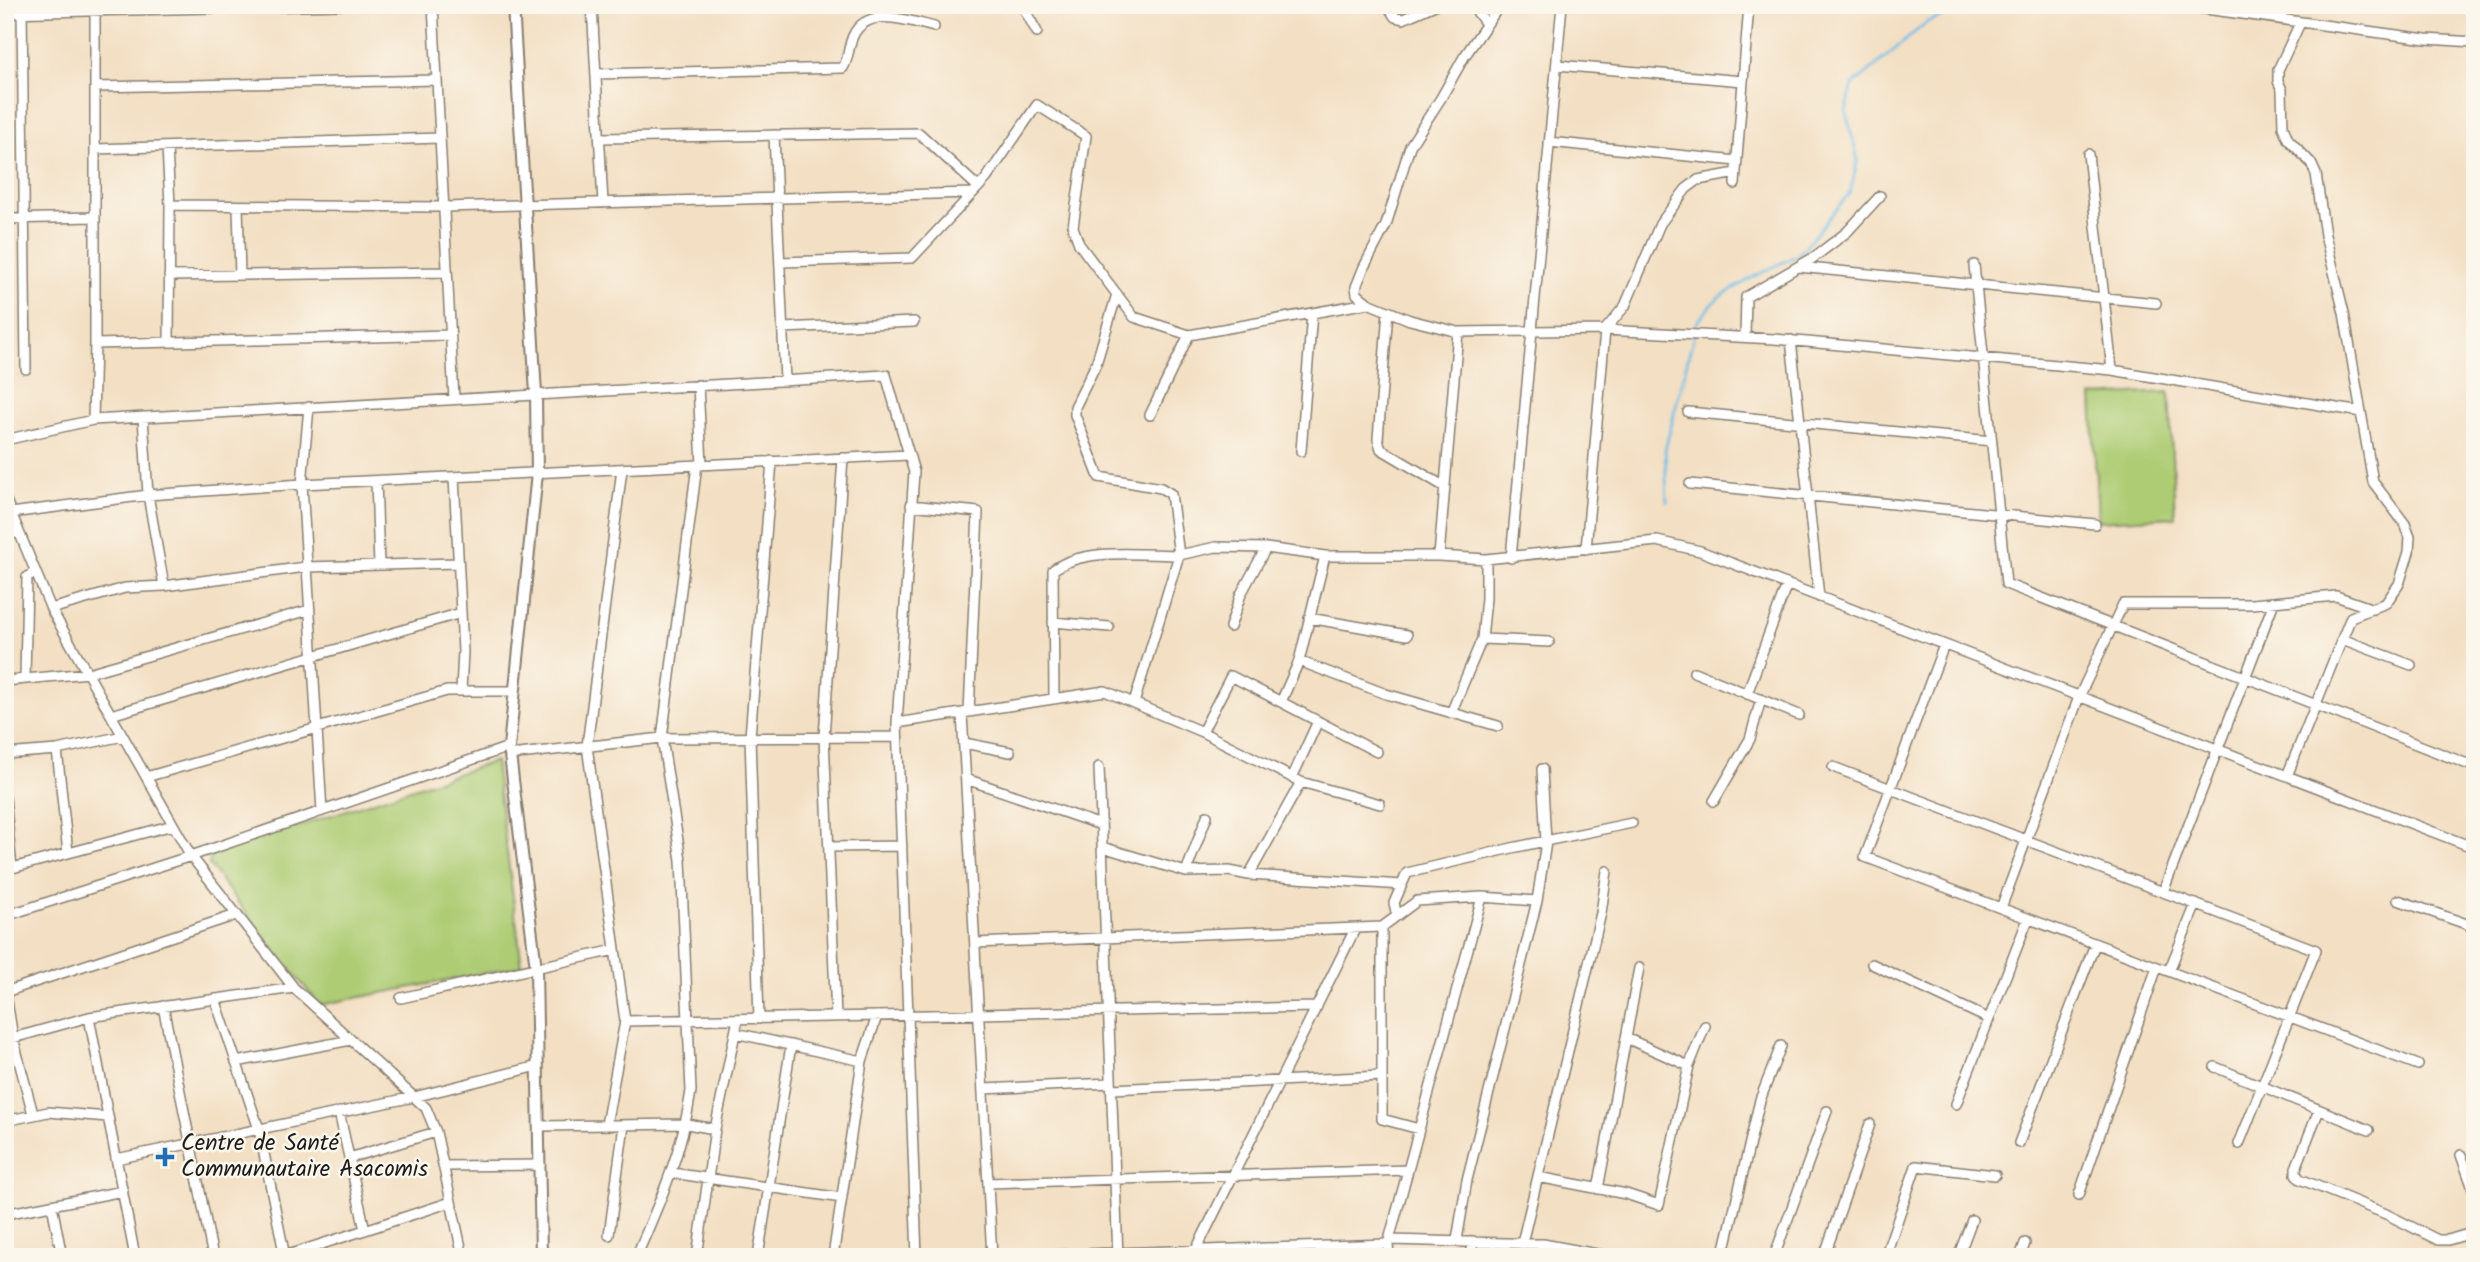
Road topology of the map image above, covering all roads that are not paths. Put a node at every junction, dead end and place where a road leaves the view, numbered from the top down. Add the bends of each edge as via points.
1 (341, 5) edge
2 (433, 5) edge
3 (513, 5) edge
4 (592, 5) edge
5 (1022, 5) edge
6 (1387, 5) edge
7 (1435, 5) edge
8 (1472, 5) edge
9 (1500, 5) edge
10 (1562, 5) edge
11 (1749, 5) edge
12 (2176, 5) edge
13 (289, 6) edge
14 (159, 7) edge
15 (225, 7) edge
16 (95, 8) edge
17 (22, 9) edge
18 (5, 13) edge
19 (2300, 23) junction
20 (1486, 24) junction
21 (934, 27) dead end
22 (1037, 32) dead end
23 (2475, 42) edge
24 (1557, 65) junction
25 (596, 74) junction
26 (437, 80) junction
27 (1743, 82) junction
28 (95, 88) junction
29 (774, 135) junction
30 (440, 138) junction
31 (600, 138) junction
32 (1549, 142) junction
33 (167, 147) junction
34 (95, 149) junction
35 (2088, 154) dead end
36 (1737, 161) junction
37 (1736, 173) junction
38 (1735, 184) dead end
39 (975, 190) junction
40 (1880, 196) dead end
41 (777, 198) junction
42 (603, 203) junction
43 (170, 205) junction
44 (525, 205) junction
45 (238, 206) junction
46 (444, 207) junction
47 (95, 217) junction
48 (5, 219) edge
49 (23, 219) junction
50 (780, 262) junction
51 (1974, 265) dead end
52 (1799, 267) junction
53 (447, 272) junction
54 (240, 275) junction
55 (169, 276) junction
56 (1976, 285) junction
57 (1117, 294) junction
58 (2104, 298) junction
59 (1368, 303) junction
60 (2156, 303) dead end
61 (1388, 311) junction
62 (1312, 313) junction
63 (914, 322) dead end
64 (783, 328) junction
65 (1605, 330) junction
66 (1531, 331) junction
67 (1458, 332) junction
68 (450, 335) junction
69 (1189, 335) junction
70 (1745, 337) junction
71 (1791, 340) junction
72 (169, 342) junction
73 (95, 344) junction
74 (1984, 358) junction
75 (26, 369) dead end
76 (2112, 370) junction
77 (785, 381) junction
78 (698, 385) junction
79 (536, 394) junction
80 (454, 399) junction
81 (309, 407) junction
82 (1688, 412) dead end
83 (2361, 412) junction
84 (1150, 415) dead end
85 (143, 417) junction
86 (93, 420) junction
87 (1800, 423) junction
88 (5, 440) edge
89 (1992, 441) junction
90 (1301, 451) dead end
91 (909, 455) junction
92 (843, 458) junction
93 (772, 461) junction
94 (699, 465) junction
95 (622, 469) junction
96 (537, 473) junction
97 (454, 477) junction
98 (376, 481) junction
99 (302, 484) junction
100 (1690, 484) dead end
101 (1445, 487) junction
102 (148, 495) junction
103 (1808, 495) junction
104 (5, 498) edge
105 (911, 505) junction
106 (11, 513) junction
107 (1999, 514) junction
108 (2095, 524) dead end
109 (19, 533) junction
110 (5, 534) edge
111 (1266, 548) junction
112 (1586, 549) junction
113 (1179, 555) junction
114 (1325, 556) junction
115 (1439, 556) junction
116 (1511, 558) junction
117 (1486, 559) junction
118 (458, 563) junction
119 (379, 565) junction
120 (306, 567) junction
121 (35, 572) junction
122 (1787, 584) junction
123 (164, 586) junction
124 (1819, 597) junction
125 (2274, 602) junction
126 (51, 609) junction
127 (2373, 609) junction
128 (309, 610) junction
129 (461, 613) junction
130 (1309, 618) junction
131 (1053, 622) junction
132 (2113, 626) junction
133 (1109, 627) dead end
134 (1230, 627) dead end
135 (1407, 635) dead end
136 (1482, 639) junction
137 (2342, 639) junction
138 (1549, 642) dead end
139 (1944, 645) junction
140 (312, 655) junction
141 (1299, 661) junction
142 (2412, 665) dead end
143 (1694, 672) dead end
144 (88, 673) junction
145 (2245, 677) junction
146 (25, 679) junction
147 (5, 681) edge
148 (461, 691) junction
149 (514, 691) junction
150 (1747, 694) junction
151 (2079, 697) junction
152 (1054, 699) junction
153 (1761, 699) junction
154 (1281, 702) junction
155 (1134, 703) junction
156 (2316, 705) junction
157 (965, 712) junction
158 (1451, 713) junction
159 (111, 715) junction
160 (1799, 715) dead end
161 (1318, 721) junction
162 (897, 723) junction
163 (1498, 726) dead end
164 (317, 728) junction
165 (1202, 732) junction
166 (123, 736) junction
167 (750, 737) junction
168 (824, 737) junction
169 (898, 737) junction
170 (662, 738) junction
171 (964, 743) junction
172 (587, 746) junction
173 (57, 750) junction
174 (2217, 750) junction
175 (509, 751) junction
176 (1010, 752) dead end
177 (1377, 752) dead end
178 (5, 754) edge
179 (1099, 767) dead end
180 (1833, 767) dead end
181 (2475, 767) edge
182 (1542, 769) dead end
183 (2287, 776) junction
184 (146, 777) junction
185 (966, 779) junction
186 (1297, 780) junction
187 (1890, 789) junction
188 (5, 797) edge
189 (1714, 801) dead end
190 (1380, 804) dead end
191 (322, 811) junction
192 (1207, 816) dead end
193 (1632, 822) dead end
194 (173, 825) junction
195 (1101, 825) junction
196 (2026, 840) junction
197 (1546, 842) junction
198 (902, 846) junction
199 (1102, 846) junction
200 (829, 847) junction
201 (2475, 848) edge
202 (68, 853) junction
203 (191, 856) junction
204 (9, 869) edge
205 (1607, 871) dead end
206 (1186, 872) junction
207 (1249, 875) junction
208 (1402, 885) junction
209 (2163, 892) junction
210 (1482, 898) junction
211 (2398, 900) dead end
212 (1537, 901) junction
213 (2196, 904) junction
214 (2001, 908) junction
215 (236, 915) junction
216 (5, 916) edge
217 (1397, 916) junction
218 (2028, 919) junction
219 (2475, 927) edge
220 (1382, 928) junction
221 (1355, 929) junction
222 (1105, 938) junction
223 (975, 943) junction
224 (2095, 944) junction
225 (615, 950) junction
226 (1872, 964) dead end
227 (2157, 967) junction
228 (536, 968) junction
229 (1639, 968) dead end
230 (2169, 971) junction
231 (294, 988) junction
232 (6, 990) edge
233 (401, 998) dead end
234 (215, 999) junction
235 (163, 1006) junction
236 (1317, 1007) junction
237 (1108, 1011) junction
238 (979, 1014) junction
239 (877, 1016) junction
240 (908, 1016) junction
241 (89, 1017) junction
242 (836, 1017) junction
243 (2290, 1017) junction
244 (759, 1018) junction
245 (738, 1019) junction
246 (1989, 1019) junction
247 (689, 1020) junction
248 (625, 1021) junction
249 (1705, 1026) dead end
250 (735, 1033) junction
251 (1626, 1038) junction
252 (351, 1040) junction
253 (11, 1043) edge
254 (791, 1045) junction
255 (1781, 1046) dead end
256 (862, 1061) junction
257 (236, 1062) junction
258 (2418, 1065) dead end
259 (538, 1066) junction
260 (1689, 1066) junction
261 (2214, 1067) dead end
262 (1382, 1076) junction
263 (1280, 1081) junction
264 (1111, 1086) junction
265 (2262, 1087) junction
266 (983, 1089) junction
267 (414, 1097) junction
268 (1956, 1104) dead end
269 (2319, 1110) junction
270 (1827, 1111) dead end
271 (339, 1112) junction
272 (33, 1114) junction
273 (108, 1117) junction
274 (5, 1121) edge
275 (687, 1124) junction
276 (1870, 1124) dead end
277 (606, 1125) junction
278 (624, 1125) junction
279 (539, 1126) junction
280 (259, 1129) junction
281 (716, 1129) junction
282 (1419, 1129) junction
283 (2369, 1130) dead end
284 (436, 1132) junction
285 (191, 1143) junction
286 (2019, 1143) dead end
287 (2239, 1144) dead end
288 (2461, 1155) dead end
289 (349, 1158) junction
290 (116, 1159) junction
291 (540, 1165) junction
292 (443, 1166) junction
293 (1409, 1170) junction
294 (672, 1173) junction
295 (1233, 1175) junction
296 (1995, 1175) dead end
297 (1538, 1177) junction
298 (708, 1179) junction
299 (1115, 1179) junction
300 (988, 1183) junction
301 (769, 1187) junction
302 (1598, 1189) junction
303 (123, 1191) junction
304 (2475, 1194) edge
305 (2079, 1195) dead end
306 (842, 1198) junction
307 (451, 1202) junction
308 (52, 1205) junction
309 (5, 1214) edge
310 (1972, 1220) dead end
311 (365, 1230) junction
312 (2475, 1232) edge
313 (609, 1235) dead end
314 (1457, 1240) junction
315 (1473, 1241) junction
316 (1389, 1242) junction
317 (1522, 1243) junction
318 (2025, 1243) dead end
319 (1543, 1244) junction
320 (1196, 1254) edge
321 (1118, 1255) edge
322 (285, 1256) edge
323 (62, 1257) edge
324 (135, 1257) edge
325 (213, 1257) edge
326 (463, 1257) edge
327 (541, 1257) edge
328 (636, 1257) edge
329 (697, 1257) edge
330 (758, 1257) edge
331 (833, 1257) edge
332 (917, 1257) edge
333 (993, 1257) edge
334 (1389, 1257) edge
335 (1471, 1257) edge
336 (1542, 1257) edge
337 (1613, 1257) edge
338 (1723, 1257) edge
339 (1774, 1257) edge
340 (1824, 1257) edge
341 (1885, 1257) edge
342 (1958, 1257) edge
343 (2020, 1257) edge

1 - 13 street
2 - 26 street
3 - 44 street
4 - 25 street
5 - 22 street
6 - 7 street via 1395,17 1403,19
8 - 20 street
9 - 20 street
10 - 24 street
11 - 27 street
12 - 19 street
13 - 15 street
14 - 15 street
14 - 16 street
16 - 17 street
16 - 28 street
17 - 18 street
17 - 49 street
19 - 23 street
19 - 83 street via 2278,70 2283,127 2316,174
20 - 59 street via 1410,146 1386,225 1356,287
21 - 25 street via 891,18 869,21 853,36 843,68
24 - 27 street
24 - 32 street
25 - 31 street
26 - 28 street
26 - 30 street
27 - 36 street
28 - 34 street
29 - 31 street
29 - 39 street via 919,133
29 - 41 street
30 - 33 street
30 - 46 street
31 - 42 street
32 - 36 street
32 - 66 street
33 - 34 street
33 - 43 street
34 - 47 street
35 - 58 street
36 - 37 street
37 - 38 street
37 - 65 street via 1698,180 1686,189 1660,224 1625,306
39 - 41 street
39 - 50 street via 912,258
39 - 57 street via 1037,105 1086,136 1073,226 1079,244
40 - 52 street via 1847,232
41 - 42 street
41 - 50 street
42 - 44 street
43 - 45 street
43 - 55 street
44 - 46 street
44 - 79 street
45 - 46 street
45 - 54 street
46 - 53 street
47 - 49 street
47 - 73 street
48 - 49 street
49 - 75 street
50 - 64 street
51 - 56 street
52 - 56 street
52 - 70 street via 1746,297
53 - 54 street
53 - 68 street
54 - 55 street
55 - 72 street
56 - 58 street
56 - 74 street
57 - 69 street via 1135,317
57 - 113 street via 1075,415 1099,477 1161,488 1171,494
58 - 60 street
58 - 76 street
59 - 61 street
59 - 62 street
61 - 67 street
61 - 101 street via 1378,439 1381,449
62 - 69 street
62 - 90 street
63 - 64 street
64 - 77 street
65 - 66 street
65 - 70 street
65 - 112 street
66 - 67 street
66 - 116 street
67 - 101 street
68 - 72 street
68 - 80 street
69 - 84 street
70 - 71 street
71 - 74 street
71 - 87 street
72 - 73 street
73 - 86 street
74 - 76 street
74 - 89 street
76 - 83 street
77 - 78 street
77 - 91 street via 886,375
78 - 79 street
78 - 94 street
79 - 80 street
79 - 96 street
80 - 81 street
81 - 85 street
81 - 99 street
82 - 87 street
83 - 127 street via 2373,482 2410,537 2399,584 2386,603
85 - 86 street
85 - 102 street
86 - 88 street
87 - 89 street
87 - 103 street
89 - 107 street
91 - 92 street
91 - 105 street via 914,472
92 - 93 street
92 - 168 street
93 - 94 street
93 - 167 street
94 - 95 street
94 - 170 street
95 - 96 street
95 - 172 street
96 - 97 street
96 - 149 street
97 - 98 street
97 - 118 street
98 - 99 street
98 - 119 street
99 - 102 street
99 - 120 street
100 - 103 street
101 - 115 street
102 - 106 street
102 - 123 street
103 - 107 street
103 - 124 street
104 - 106 street
105 - 157 street via 978,512
105 - 162 street
106 - 109 street
107 - 108 street
107 - 132 street via 2006,584
109 - 110 street
109 - 121 street
111 - 113 street via 1216,547
111 - 114 street
111 - 134 street via 1241,594
112 - 116 street
112 - 122 street via 1657,541 1700,551
113 - 131 street via 1084,555 1064,561 1053,570
113 - 155 street
114 - 115 street
114 - 130 street
115 - 117 street
116 - 117 street
117 - 136 street
118 - 119 street
118 - 129 street
119 - 120 street
120 - 123 street
120 - 128 street
121 - 126 street
121 - 146 street via 27,577
122 - 124 street
122 - 150 street
123 - 126 street via 125,588
124 - 139 street
125 - 127 street via 2336,596
125 - 132 street via 2123,604
125 - 145 street
126 - 144 street
127 - 137 street via 2351,617
128 - 140 street
128 - 144 street
129 - 140 street
129 - 148 street
130 - 135 street
130 - 141 street
131 - 133 street
131 - 152 street
132 - 145 street
132 - 151 street
136 - 138 street
136 - 158 street
137 - 142 street
137 - 156 street
139 - 151 street
139 - 187 street
140 - 159 street
140 - 164 street
141 - 154 street
141 - 158 street
143 - 150 street
144 - 146 street
144 - 159 street
145 - 156 street
145 - 174 street
146 - 147 street
148 - 149 street
148 - 164 street
149 - 175 street
150 - 153 street
151 - 174 street
151 - 196 street
152 - 155 street via 1105,691
152 - 157 street
153 - 160 street
153 - 189 street via 1750,738
154 - 161 street
154 - 165 street via 1231,676
155 - 165 street
156 - 181 street
156 - 183 street
157 - 162 street
157 - 171 street
158 - 163 street
159 - 166 street
161 - 177 street
161 - 186 street
162 - 169 street
164 - 184 street
164 - 191 street
165 - 186 street
166 - 173 street
166 - 184 street
167 - 168 street
167 - 170 street
167 - 244 street
168 - 169 street
168 - 200 street
169 - 198 street
170 - 172 street
170 - 247 street via 681,860
171 - 176 street
171 - 185 street
172 - 175 street
172 - 225 street
173 - 178 street
173 - 202 street
174 - 183 street
174 - 209 street
175 - 191 street
175 - 228 street
179 - 195 street
180 - 187 street
182 - 197 street
183 - 201 street
184 - 194 street
185 - 195 street
185 - 223 street
186 - 190 street
186 - 207 street
187 - 196 street
187 - 214 street via 1864,857
188 - 204 street
191 - 203 street
192 - 206 street
193 - 197 street
194 - 202 street
194 - 203 street
195 - 199 street
196 - 209 street
196 - 214 street
197 - 208 street via 1407,873
197 - 212 street
198 - 200 street
198 - 240 street
199 - 206 street
199 - 222 street
200 - 242 street
202 - 204 street
203 - 215 street
203 - 216 street
205 - 297 street via 1598,927
206 - 207 street
207 - 208 street
208 - 217 street via 1394,903
209 - 213 street
210 - 212 street
210 - 217 street via 1417,901
210 - 282 street
211 - 219 street
212 - 314 street via 1467,1180
213 - 230 street
213 - 243 street via 2316,950
214 - 218 street
215 - 231 street
215 - 232 street
217 - 220 street
218 - 224 street
218 - 246 street
220 - 221 street
220 - 262 street
221 - 222 street
221 - 236 street
222 - 223 street
222 - 237 street
223 - 238 street
224 - 227 street
224 - 286 street
225 - 228 street
225 - 248 street
226 - 246 street
227 - 230 street
227 - 305 street
228 - 233 street
228 - 259 street
229 - 251 street
230 - 243 street
231 - 234 street
231 - 252 street
232 - 253 street
234 - 235 street
234 - 257 street
235 - 241 street
235 - 285 street
236 - 237 street
236 - 263 street
237 - 238 street
237 - 264 street
238 - 240 street
238 - 266 street
239 - 240 street
239 - 242 street
239 - 256 street
240 - 332 street
241 - 253 street
241 - 273 street
242 - 244 street
243 - 258 street
243 - 265 street
244 - 245 street
245 - 247 street
245 - 250 street
246 - 268 street
247 - 248 street
247 - 275 street
248 - 277 street
249 - 260 street
250 - 254 street
250 - 281 street
251 - 260 street
251 - 302 street
252 - 257 street
252 - 267 street
253 - 272 street
254 - 256 street
254 - 301 street
255 - 338 street via 1760,1100
256 - 306 street
257 - 280 street
259 - 267 street
259 - 279 street
260 - 302 street via 1659,1205
261 - 265 street
262 - 263 street
262 - 282 street via 1382,1119
263 - 264 street
263 - 295 street
264 - 266 street
264 - 299 street
265 - 269 street
265 - 287 street
266 - 300 street
267 - 271 street
267 - 284 street via 426,1108
269 - 283 street
269 - 312 street via 2296,1168 2301,1179 2438,1240
270 - 339 street
271 - 280 street
271 - 289 street
272 - 273 street
272 - 274 street
273 - 290 street
275 - 278 street
275 - 281 street
275 - 294 street
276 - 340 street
277 - 278 street
277 - 279 street
278 - 313 street
279 - 291 street
280 - 285 street
280 - 322 street
281 - 298 street
282 - 293 street
284 - 289 street
284 - 292 street
285 - 290 street
285 - 325 street
288 - 304 street
289 - 311 street
290 - 303 street
291 - 292 street
291 - 327 street
292 - 307 street
293 - 295 street
293 - 316 street
294 - 298 street
294 - 328 street
295 - 299 street
295 - 320 street
296 - 341 street via 1916,1166
297 - 302 street
297 - 317 street
298 - 301 street
298 - 329 street
299 - 300 street
299 - 321 street
300 - 333 street
301 - 306 street
301 - 330 street
303 - 308 street
303 - 324 street
306 - 331 street
307 - 311 street
307 - 326 street
308 - 309 street
308 - 323 street
310 - 342 street
311 - 322 street
314 - 315 street
314 - 316 street
315 - 317 street
315 - 335 street
316 - 320 street
316 - 334 street
317 - 319 street
318 - 343 street
319 - 336 street
319 - 337 street
320 - 321 street
321 - 333 street

